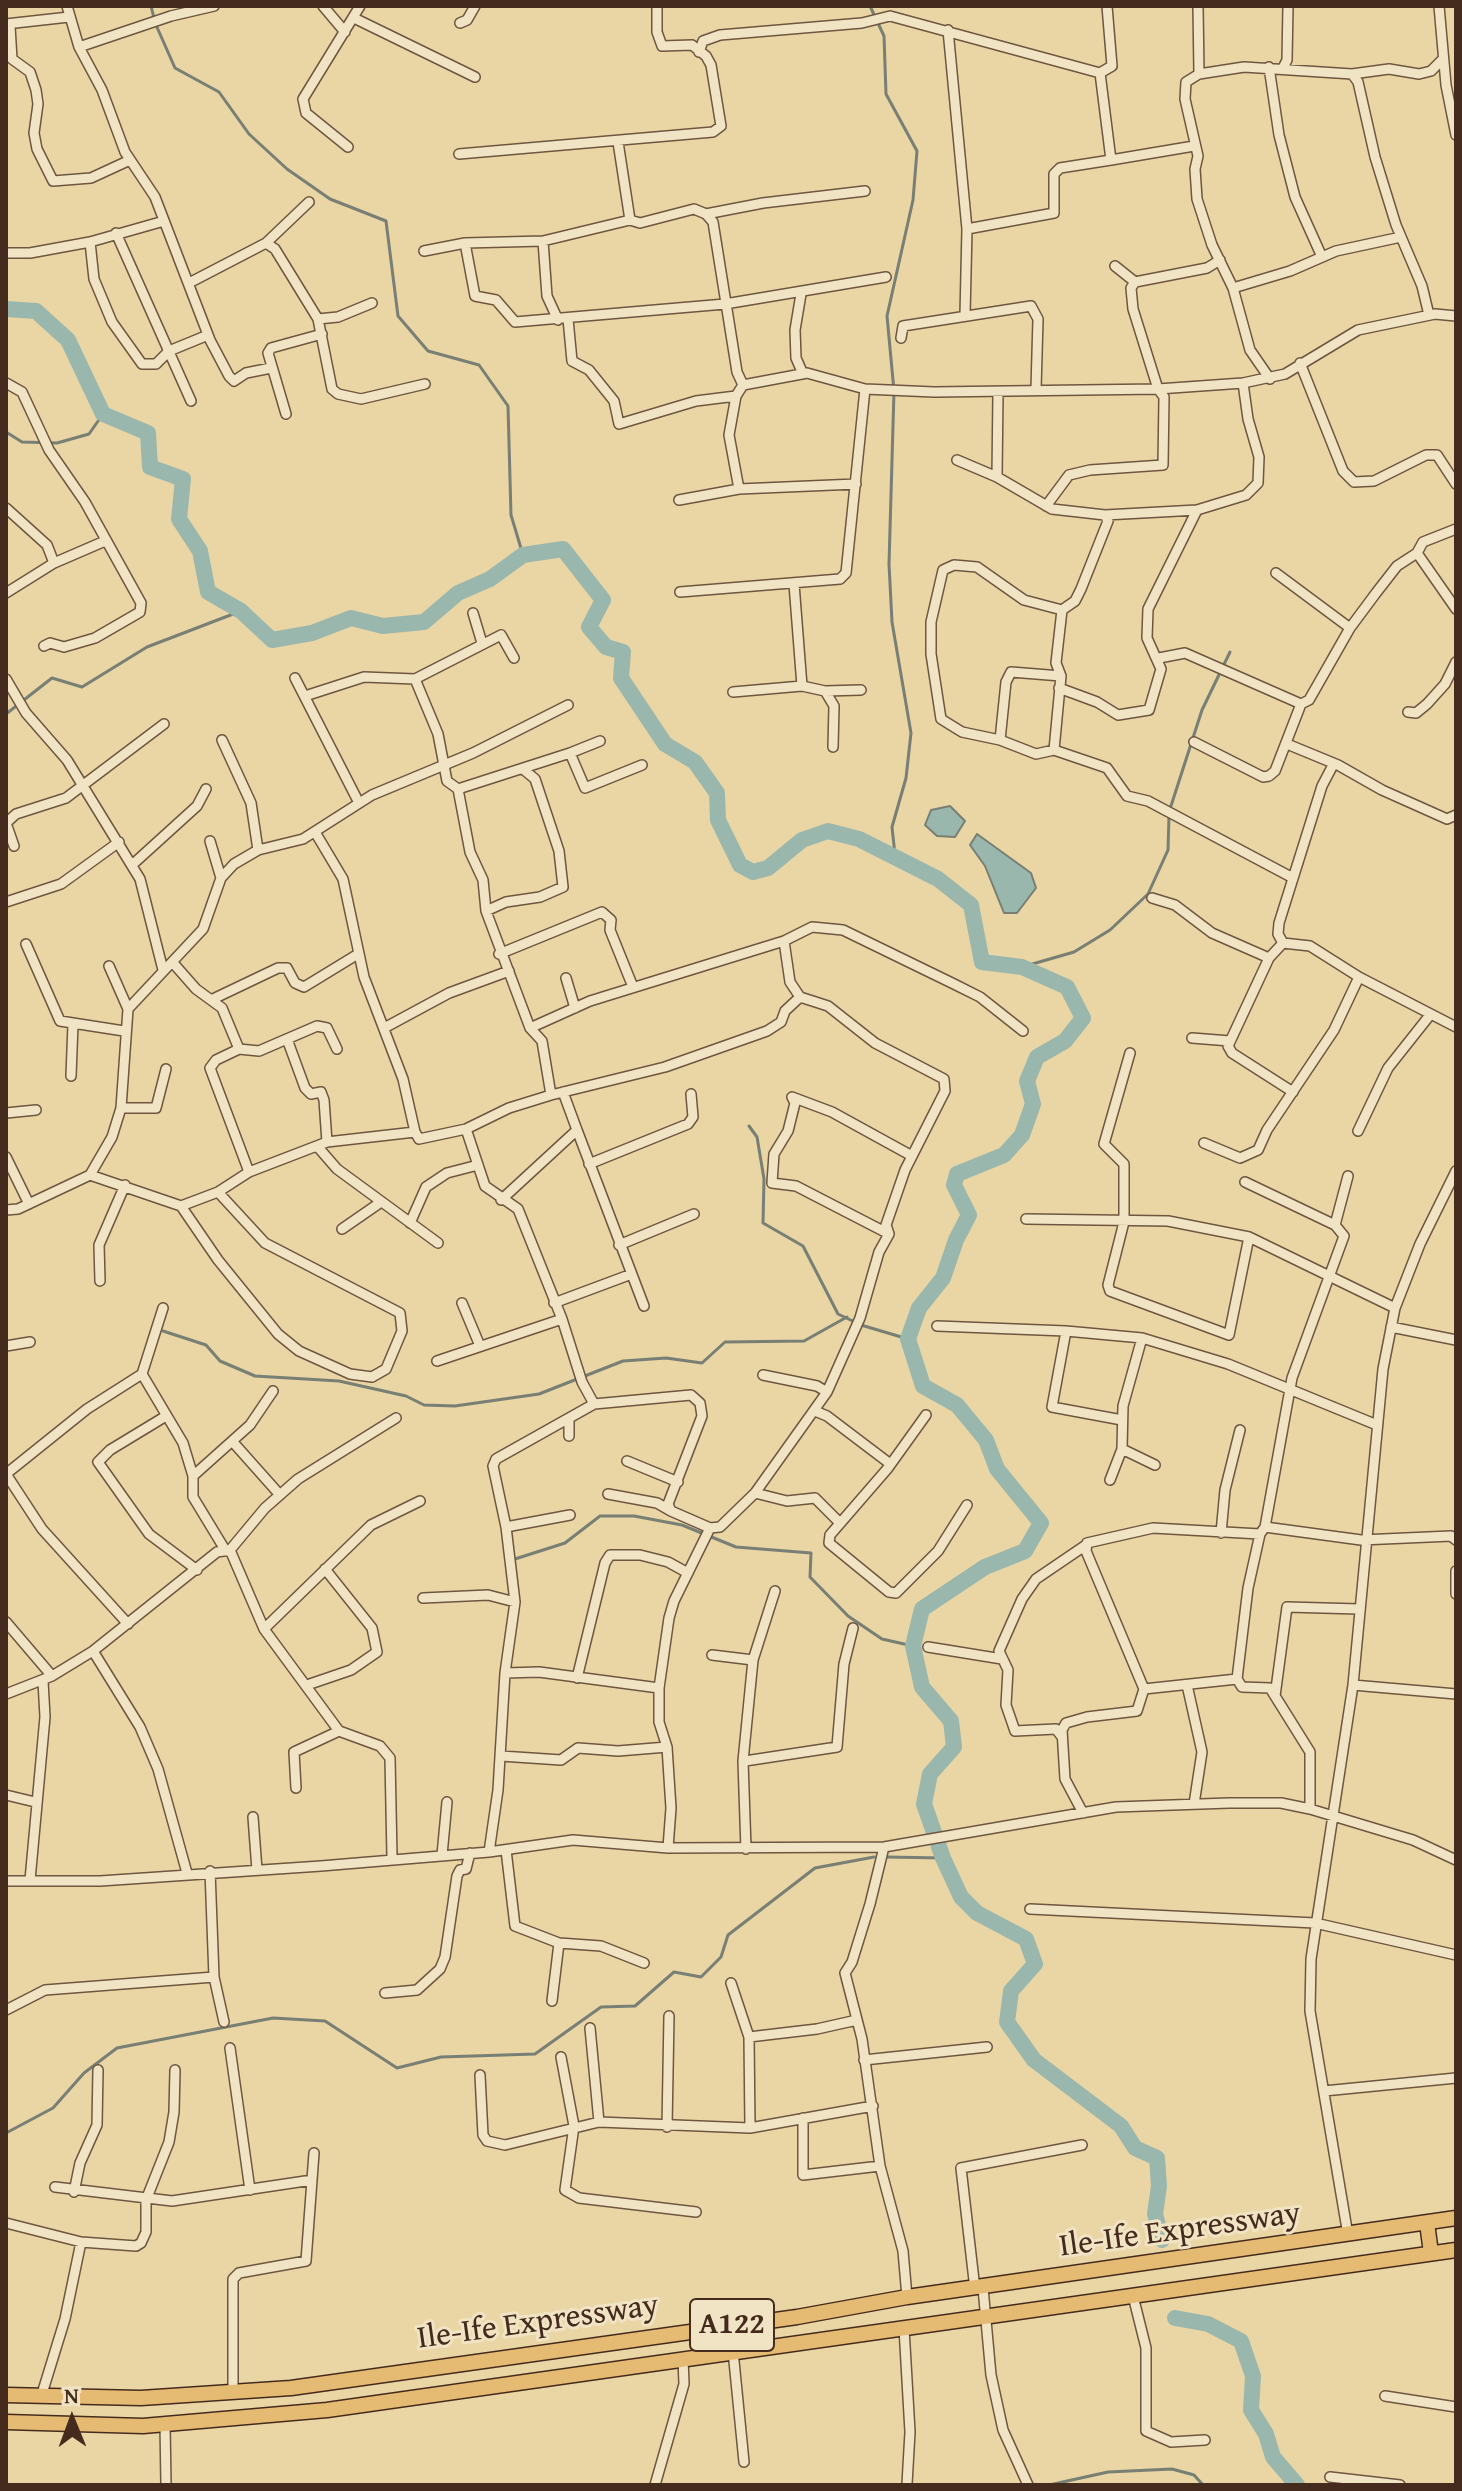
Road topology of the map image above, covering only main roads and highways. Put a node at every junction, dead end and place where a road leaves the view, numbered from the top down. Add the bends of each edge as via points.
1 (1455, 2216) edge
2 (1427, 2223) junction
3 (1456, 2250) edge
4 (1431, 2253) junction
5 (1087, 2273) junction
6 (1098, 2300) junction
7 (6, 2395) edge
8 (6, 2422) edge

1 - 2 highway, Ile-Ife Expressway / A122
2 - 4 highway
2 - 5 highway, Ile-Ife Expressway / A122
3 - 4 highway, Ile-Ife Expressway / A122
4 - 6 highway, Ile-Ife Expressway / A122
5 - 6 highway
5 - 7 highway, Ile-Ife Expressway / A122 via 291,2388 141,2398
6 - 8 highway, Ile-Ife Expressway / A122 via 341,2408 100,2427

